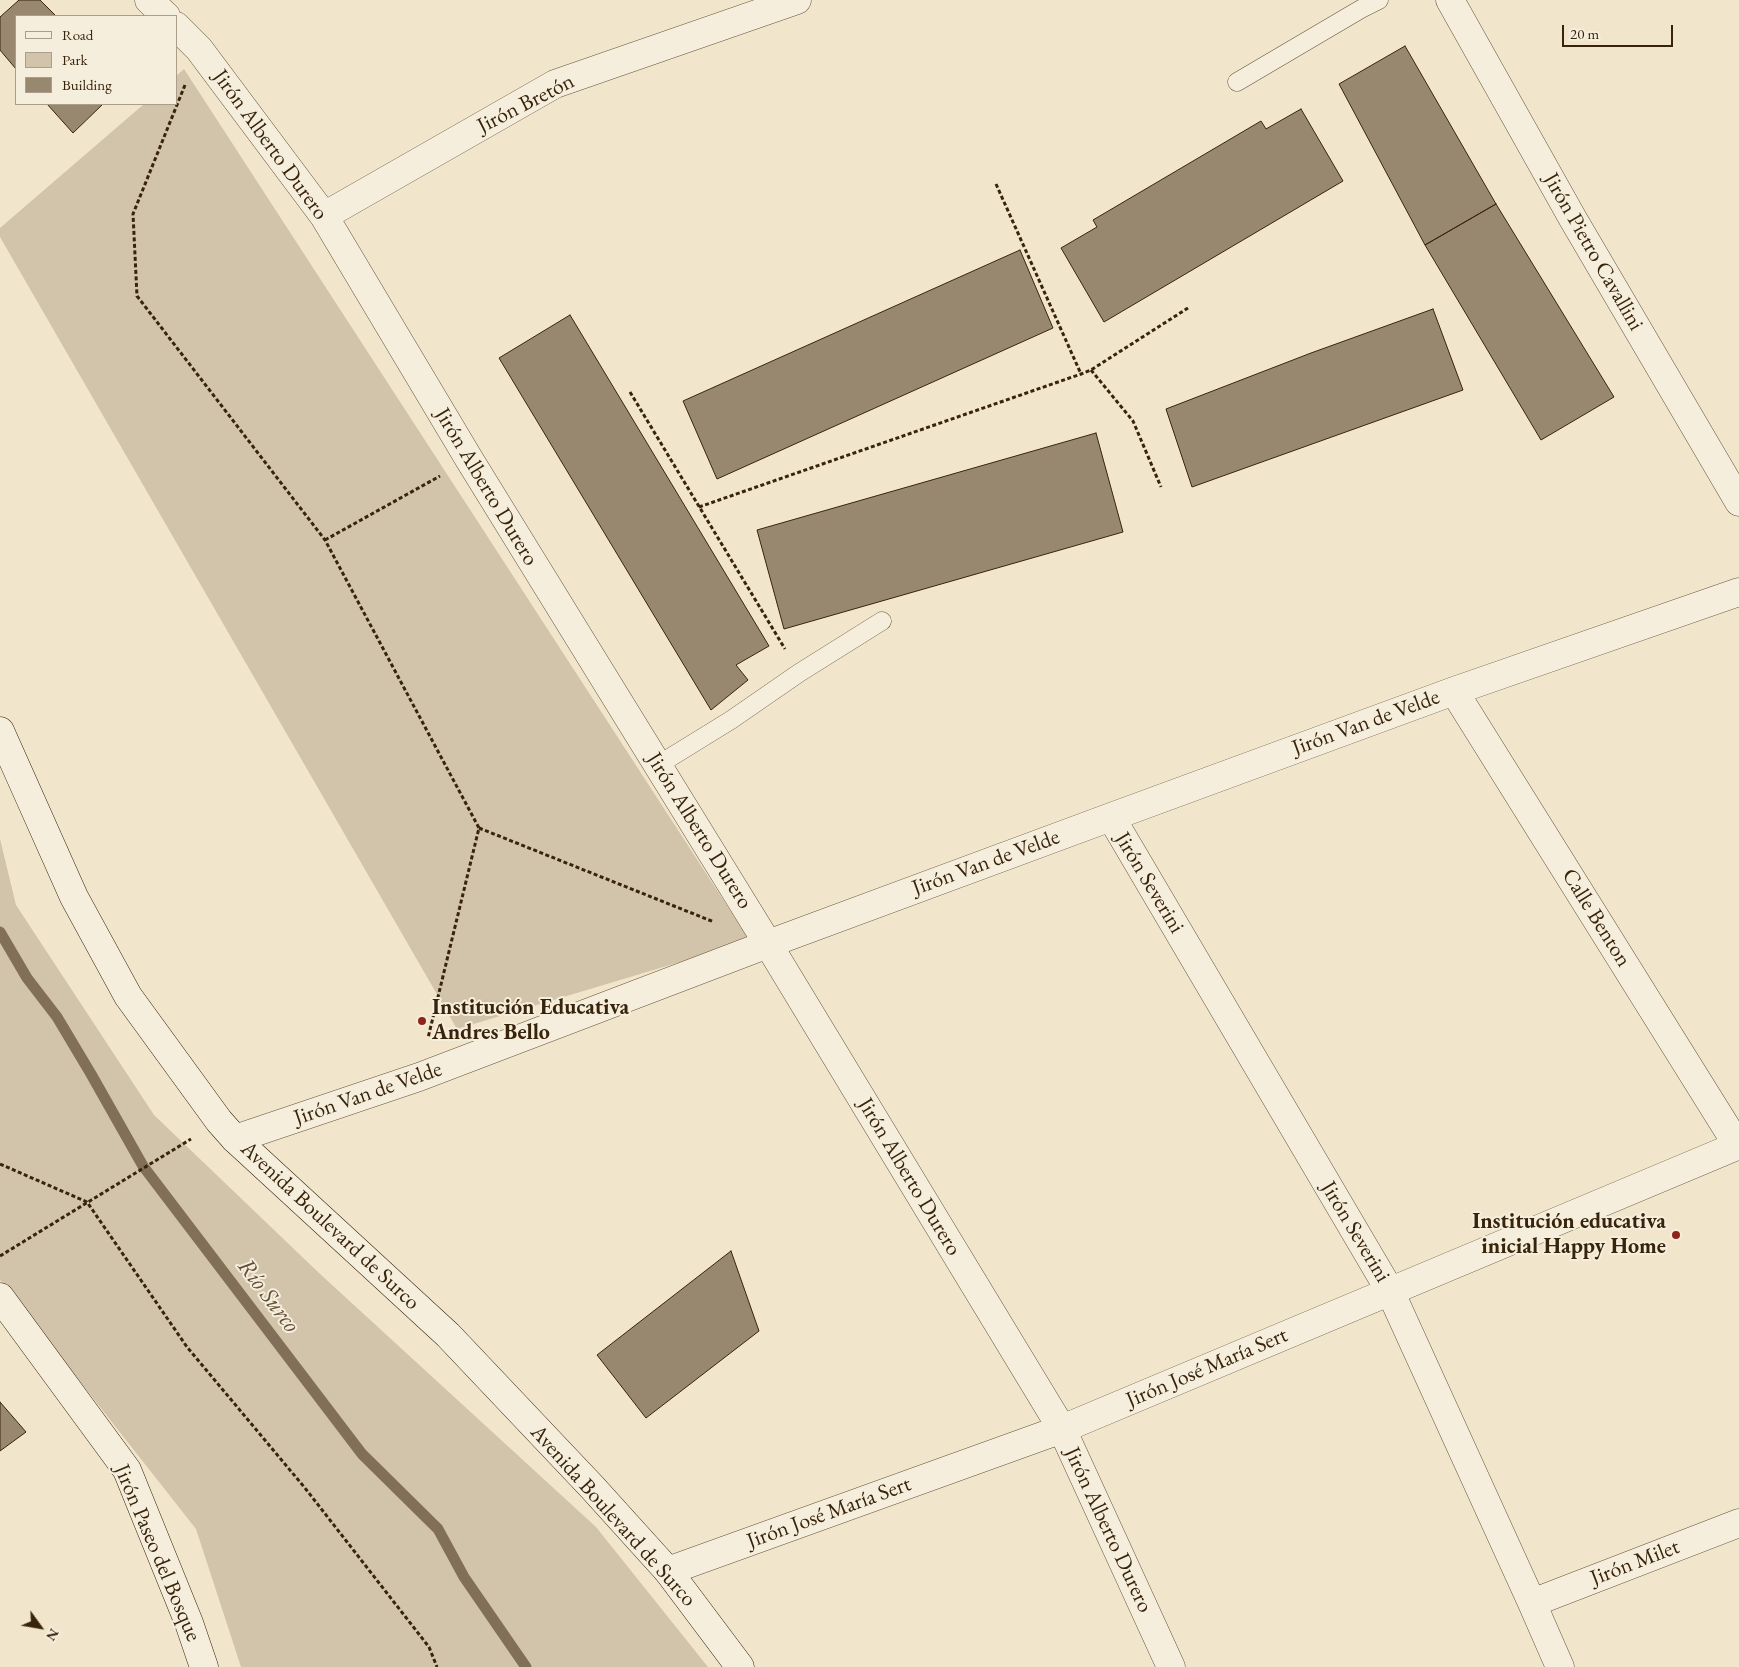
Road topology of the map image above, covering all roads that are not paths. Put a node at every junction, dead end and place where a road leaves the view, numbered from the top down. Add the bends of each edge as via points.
1 (149, 0) edge
2 (797, 0) edge
3 (1379, 0) edge
4 (1450, 0) edge
5 (165, 15) edge
6 (178, 28) edge
7 (1237, 82) dead end
8 (324, 216) junction
9 (1739, 502) edge
10 (1739, 592) edge
11 (882, 620) dead end
12 (1454, 690) junction
13 (0, 730) edge
14 (658, 765) junction
15 (1110, 817) junction
16 (768, 944) junction
17 (227, 1130) junction
18 (1739, 1146) edge
19 (1390, 1291) junction
20 (0, 1297) edge
21 (1062, 1429) junction
22 (1739, 1523) edge
23 (668, 1571) junction
24 (1532, 1603) junction
25 (204, 1667) edge
26 (740, 1667) edge
27 (1171, 1667) edge
28 (1560, 1667) edge

1 - 5 street
2 - 8 street, Jirón Bretón via 555,84
3 - 7 lane
4 - 9 street, Jirón Pietro Cavallini via 1573,219
6 - 8 street, Jirón Alberto Durero via 199,49
8 - 14 street, Jirón Alberto Durero via 469,460
10 - 12 street, Jirón Van de Velde
11 - 14 lane
12 - 15 street, Jirón Van de Velde
12 - 18 street, Calle Benton
13 - 17 street, Avenida Boulevard de Surco via 74,897 128,996
14 - 16 street, Jirón Alberto Durero
15 - 16 street, Jirón Van de Velde
15 - 19 street, Jirón Severini
16 - 17 street, Jirón Van de Velde via 419,1077
16 - 21 street, Jirón Alberto Durero
17 - 23 street, Avenida Boulevard de Surco via 448,1335
18 - 19 street, Jirón José María Sert
19 - 21 street, Jirón José María Sert
19 - 24 street, Jirón Severini
20 - 25 street, Jirón Paseo del Bosque via 127,1470
21 - 23 street, Jirón José María Sert
21 - 27 street, Jirón Alberto Durero
22 - 24 street, Jirón Milet
23 - 26 street, Avenida Boulevard de Surco
24 - 28 street, Jirón Severini

